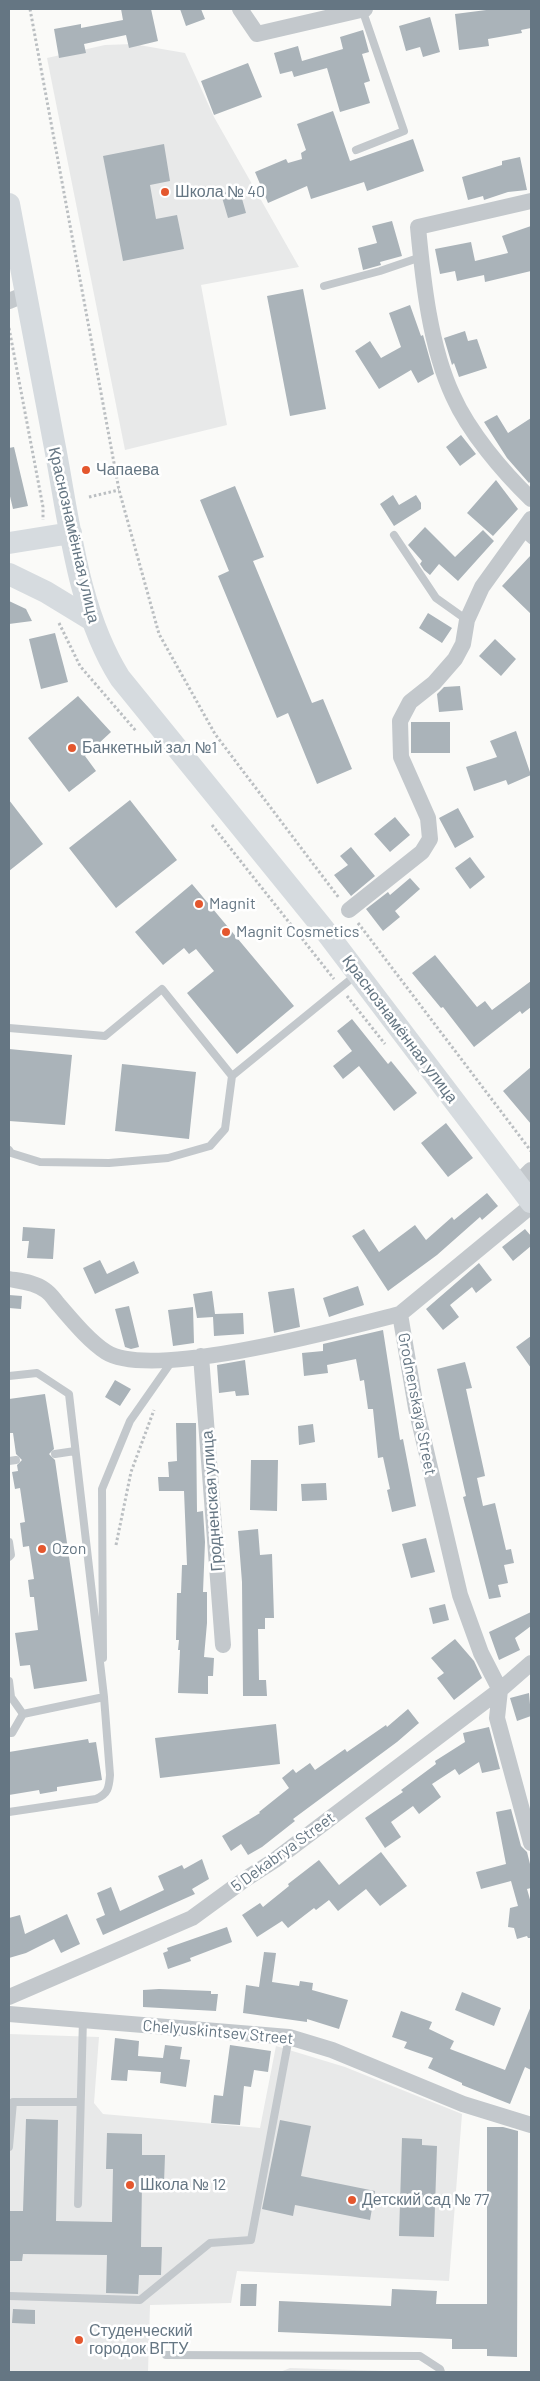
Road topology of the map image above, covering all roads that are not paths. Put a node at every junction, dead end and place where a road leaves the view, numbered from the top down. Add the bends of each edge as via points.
1 (240, 9) edge
2 (364, 9) edge
3 (356, 150) dead end
4 (531, 201) edge
5 (9, 204) edge
6 (421, 257) junction
7 (324, 286) dead end
8 (17, 297) edge
9 (531, 499) edge
10 (531, 519) edge
11 (70, 534) junction
12 (394, 535) dead end
13 (526, 536) edge
14 (9, 543) edge
15 (9, 574) edge
16 (92, 620) junction
17 (467, 620) junction
18 (349, 910) road end
19 (358, 974) junction
20 (9, 1028) edge
21 (232, 1076) junction
22 (9, 1150) edge
23 (524, 1177) edge
24 (531, 1202) edge
25 (531, 1206) edge
26 (9, 1279) edge
27 (400, 1314) junction
28 (201, 1356) junction
29 (174, 1359) junction
30 (9, 1376) edge
31 (75, 1451) junction
32 (54, 1454) dead end
33 (9, 1542) edge
34 (9, 1557) edge
35 (223, 1645) dead end
36 (531, 1664) edge
37 (9, 1681) edge
38 (500, 1690) junction
39 (104, 1697) junction
40 (23, 1714) junction
41 (9, 1733) edge
42 (9, 1812) edge
43 (531, 1843) edge
44 (9, 1997) edge
45 (9, 2014) edge
46 (83, 2019) junction
47 (288, 2037) junction
48 (80, 2102) junction
49 (531, 2125) edge
50 (9, 2147) edge
51 (78, 2204) dead end
52 (9, 2296) edge
53 (166, 2355) dead end
54 (441, 2372) edge

1 - 2 street via 257,34
2 - 3 lane via 404,131
4 - 6 street via 418,227
5 - 8 street, Краснознамённая улица
6 - 7 lane
6 - 9 street via 431,319 453,396 511,480
8 - 11 street, Краснознамённая улица
10 - 13 street
11 - 14 street
11 - 16 street, Краснознамённая улица
12 - 17 lane via 436,598
13 - 17 street via 482,587
15 - 16 street
16 - 19 street, Краснознамённая улица via 108,659 120,678
17 - 18 street via 463,644 455,659 434,683 410,702 400,721 401,758 428,818 430,839 422,852
19 - 21 lane
19 - 23 street, Краснознамённая улица
20 - 21 lane via 105,1036 162,990
21 - 22 lane via 225,1129 210,1146 168,1158 109,1164 40,1162
23 - 24 street, Краснознамённая улица
25 - 27 street
26 - 29 street, Grodnenskaya Street via 45,1289 107,1353 138,1362
27 - 28 street, Grodnenskaya Street via 291,1342
27 - 38 street, Grodnenskaya Street via 416,1408 460,1595 481,1653
28 - 29 street, Grodnenskaya Street
28 - 35 street, Гродненская улица
29 - 39 lane via 130,1421 102,1489
30 - 31 lane via 37,1373 68,1394
31 - 32 lane
31 - 39 lane
33 - 34 lane
36 - 38 street, 5 Dekabrya Street
37 - 40 lane via 12,1698
38 - 43 street via 497,1718
38 - 44 street, 5 Dekabrya Street via 275,1860 192,1918
39 - 40 lane
39 - 42 lane via 110,1775 104,1795 96,1799
40 - 41 lane
45 - 46 street, Chelyuskintsev Street
46 - 47 street, Chelyuskintsev Street
46 - 48 lane
47 - 49 street, Chelyuskintsev Street via 332,2050 462,2104
47 - 52 lane via 250,2240 210,2243 140,2300
48 - 50 lane via 13,2102
48 - 51 lane
53 - 54 lane via 420,2356

